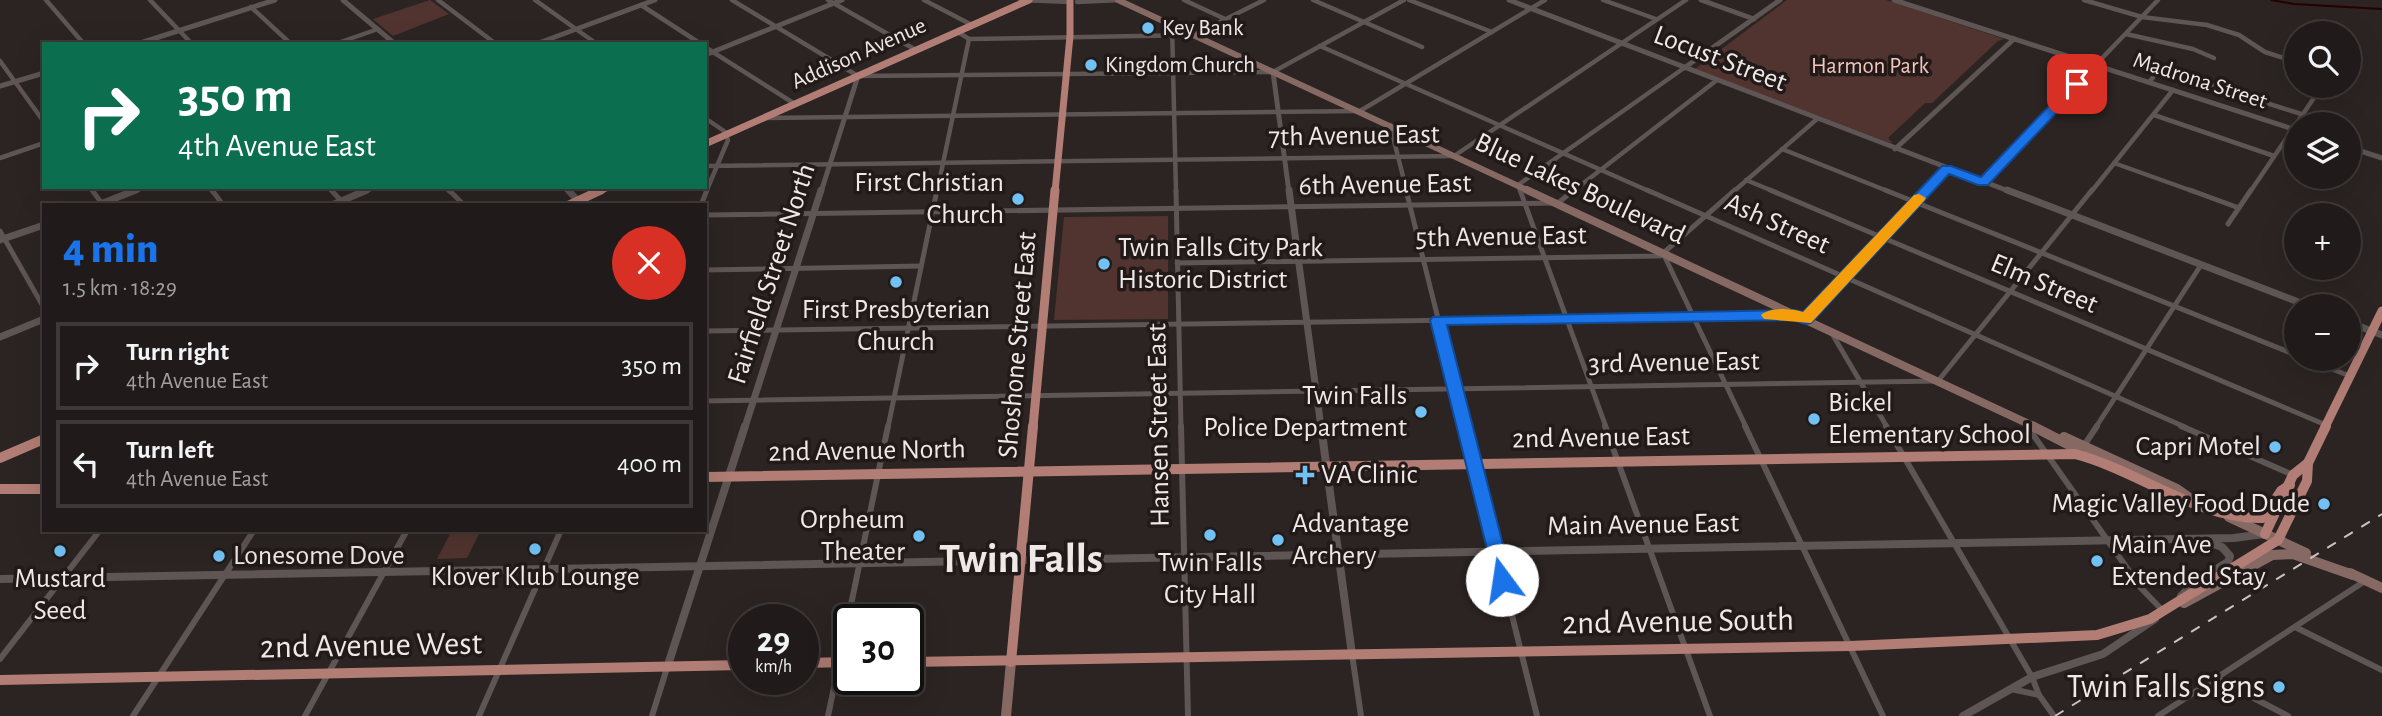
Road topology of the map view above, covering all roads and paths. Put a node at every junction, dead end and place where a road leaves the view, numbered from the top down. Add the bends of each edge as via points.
1 (46, 0) edge
2 (150, 0) edge
3 (275, 0) edge
4 (343, 0) edge
5 (438, 0) edge
6 (535, 0) edge
7 (655, 0) edge
8 (732, 0) edge
9 (842, 0) edge
10 (925, 0) edge
11 (1119, 0) edge
12 (1184, 0) edge
13 (1264, 0) edge
14 (1313, 0) edge
15 (1404, 0) edge
16 (1409, 0) edge
17 (1508, 0) edge
18 (1545, 0) edge
19 (1603, 0) edge
20 (1686, 0) edge
21 (1701, 0) edge
22 (1780, 0) edge
23 (1894, 0) edge
24 (2084, 0) edge
25 (2158, 0) edge
26 (1024, 1) edge
27 (831, 2) edge
28 (1073, 3) edge
29 (641, 5) junction
30 (251, 7) junction
31 (1530, 9) junction
32 (2142, 17) junction
33 (1226, 19) junction
34 (1656, 19) junction
35 (1754, 19) junction
36 (1364, 22) junction
37 (972, 25) junction
38 (1172, 25) junction
39 (777, 27) junction
40 (379, 29) junction
41 (576, 29) junction
42 (179, 30) junction
43 (958, 32) junction
44 (1492, 32) junction
45 (2126, 34) junction
46 (1172, 35) junction
47 (1194, 35) junction
48 (1070, 36) junction
49 (969, 39) junction
50 (2014, 39) junction
51 (82, 42) edge
52 (143, 42) edge
53 (189, 42) edge
54 (290, 42) edge
55 (341, 42) edge
56 (393, 42) edge
57 (493, 42) edge
58 (541, 42) edge
59 (594, 42) edge
60 (698, 42) edge
61 (1620, 44) junction
62 (1320, 46) junction
63 (1422, 47) dead end
64 (707, 48) edge
65 (916, 50) junction
66 (713, 52) junction
67 (707, 54) edge
68 (2214, 58) dead end
69 (2284, 58) edge
70 (0, 61) edge
71 (2095, 65) junction
72 (1684, 68) junction
73 (1273, 72) junction
74 (42, 73) edge
75 (1173, 73) junction
76 (2157, 74) dead end
77 (961, 75) junction
78 (1066, 75) junction
79 (858, 76) junction
80 (1717, 80) junction
81 (15, 82) junction
82 (2149, 82) junction
83 (1407, 84) junction
84 (2210, 85) dead end
85 (0, 86) edge
86 (2173, 90) junction
87 (795, 104) junction
88 (1360, 111) junction
89 (2295, 112) edge
90 (1279, 113) junction
91 (1174, 114) junction
92 (1062, 116) junction
93 (2154, 116) junction
94 (953, 117) junction
95 (764, 118) junction
96 (42, 119) edge
97 (844, 119) junction
98 (1817, 119) junction
99 (707, 120) edge
100 (1390, 125) junction
101 (1500, 125) junction
102 (2284, 127) edge
103 (727, 135) junction
104 (2284, 142) edge
105 (707, 143) edge
106 (42, 144) edge
107 (1782, 149) junction
108 (1895, 149) junction
109 (2361, 151) edge
110 (1563, 153) junction
111 (1397, 156) junction
112 (1454, 156) junction
113 (2274, 156) junction
114 (0, 158) edge
115 (1285, 158) junction
116 (2382, 158) edge
117 (1175, 159) junction
118 (1058, 161) junction
119 (943, 162) junction
120 (2114, 163) junction
121 (830, 164) junction
122 (707, 166) edge
123 (718, 166) junction
124 (1947, 169) junction
125 (1602, 170) junction
126 (1746, 180) junction
127 (1983, 182) junction
128 (1518, 185) junction
129 (140, 189) edge
130 (211, 189) edge
131 (330, 189) edge
132 (372, 189) edge
133 (447, 189) edge
134 (567, 189) edge
135 (604, 189) edge
136 (104, 203) edge
137 (221, 203) edge
138 (343, 203) edge
139 (462, 203) edge
140 (579, 203) edge
141 (702, 203) edge
142 (1914, 203) junction
143 (1525, 204) junction
144 (1559, 204) junction
145 (1410, 206) junction
146 (1291, 207) junction
147 (2239, 208) junction
148 (1175, 209) junction
149 (1054, 210) junction
150 (932, 212) junction
151 (814, 213) junction
152 (707, 215) edge
153 (1706, 215) junction
154 (2070, 216) junction
155 (2228, 224) dead end
156 (42, 226) edge
157 (0, 231) edge
158 (1881, 237) junction
159 (2, 240) edge
160 (2040, 252) junction
161 (1663, 253) junction
162 (1544, 258) junction
163 (1423, 260) junction
164 (1177, 262) junction
165 (1299, 262) junction
166 (2201, 265) junction
167 (921, 266) junction
168 (796, 269) junction
169 (707, 270) edge
170 (1845, 276) junction
171 (2008, 292) junction
172 (2284, 297) edge
173 (42, 305) edge
174 (2175, 306) junction
175 (2382, 311) edge
176 (1795, 315) junction
177 (1693, 317) junction
178 (1565, 318) junction
179 (1805, 319) junction
180 (42, 320) edge
181 (1438, 320) junction
182 (1307, 322) junction
183 (1178, 324) junction
184 (1043, 326) junction
185 (909, 328) junction
186 (776, 330) junction
187 (707, 331) edge
188 (1831, 331) junction
189 (2377, 333) edge
190 (1974, 334) junction
191 (0, 337) edge
192 (2147, 350) junction
193 (2284, 350) edge
194 (2337, 371) edge
195 (2350, 376) junction
196 (1861, 381) junction
197 (1938, 381) junction
198 (1725, 383) junction
199 (1589, 386) junction
200 (1455, 388) junction
201 (1316, 390) junction
202 (1179, 393) junction
203 (1036, 396) junction
204 (895, 398) junction
205 (2116, 398) junction
206 (754, 400) junction
207 (707, 401) edge
208 (2023, 421) junction
209 (2326, 425) junction
210 (42, 440) edge
211 (2080, 450) junction
212 (2047, 455) junction
213 (1903, 457) junction
214 (0, 458) edge
215 (1760, 458) junction
216 (1616, 460) junction
217 (1474, 463) junction
218 (2308, 463) junction
219 (1326, 466) junction
220 (1181, 468) junction
221 (1029, 471) junction
222 (879, 474) junction
223 (729, 476) junction
224 (707, 477) edge
225 (2292, 480) junction
226 (0, 489) edge
227 (42, 489) edge
228 (2196, 502) junction
229 (2211, 509) junction
230 (98, 532) edge
231 (253, 532) edge
232 (406, 532) edge
233 (560, 532) edge
234 (2265, 534) junction
235 (2189, 537) junction
236 (2107, 539) junction
237 (2278, 540) junction
238 (1954, 542) junction
239 (1802, 545) junction
240 (1647, 548) junction
241 (1494, 550) junction
242 (1338, 554) junction
243 (1183, 556) junction
244 (1021, 559) junction
245 (861, 562) junction
246 (701, 565) junction
247 (544, 568) junction
248 (384, 572) junction
249 (225, 575) junction
250 (2353, 575) junction
251 (64, 578) junction
252 (0, 579) edge
253 (2365, 581) junction
254 (2382, 589) edge
255 (2177, 600) junction
256 (854, 604) edge
257 (2166, 611) junction
258 (2295, 627) junction
259 (2011, 640) junction
260 (1850, 646) junction
261 (1684, 648) junction
262 (1520, 651) junction
263 (1352, 654) junction
264 (1186, 656) junction
265 (0, 659) edge
266 (924, 662) edge
267 (1011, 662) junction
268 (728, 666) edge
269 (667, 668) junction
270 (499, 670) junction
271 (2382, 670) edge
272 (328, 673) junction
273 (159, 677) junction
274 (2032, 677) junction
275 (2217, 679) junction
276 (0, 680) edge
277 (2011, 689) junction
278 (834, 695) edge
279 (2039, 695) junction
280 (133, 716) edge
281 (305, 716) edge
282 (479, 716) edge
283 (652, 716) edge
284 (828, 716) edge
285 (1006, 716) edge
286 (1188, 716) edge
287 (1361, 716) edge
288 (1537, 716) edge
289 (1710, 716) edge
290 (1883, 716) edge
291 (1963, 716) edge
292 (2054, 716) edge
293 (2158, 716) edge
294 (2288, 716) edge

1 - 51 street
2 - 42 street
3 - 30 street
4 - 40 street
5 - 57 street
6 - 41 street
7 - 29 street
8 - 39 street
9 - 27 street
10 - 37 street
11 - 28 street
11 - 38 main road, Blue Lakes Boulevard
12 - 33 street
13 - 33 street
14 - 36 street
15 - 36 street
16 - 44 street
17 - 31 street, Locust Street
18 - 31 street
19 - 34 street
20 - 34 street, 7th Avenue East
21 - 35 street
22 - 35 street
23 - 50 street, Madrona Street
24 - 32 street
25 - 32 street
26 - 28 street
26 - 37 main road, Addison Avenue
27 - 39 street
27 - 65 street
28 - 48 main road, Shoshone Street East
29 - 41 street
29 - 60 street
30 - 42 street
30 - 54 street
31 - 44 street
31 - 61 street, Locust Street
32 - 45 street
32 - 69 street via 2207,25
33 - 47 street
34 - 61 street, 7th Avenue East
35 - 72 street
36 - 62 street
36 - 63 street
37 - 43 main road, Addison Avenue
38 - 46 street, Hansen Street East
38 - 47 main road, Blue Lakes Boulevard
39 - 66 street
39 - 79 street
40 - 55 street
40 - 56 street
41 - 58 street
41 - 59 street
42 - 52 street
42 - 53 street
43 - 49 street
43 - 65 main road, Addison Avenue
44 - 83 street
45 - 68 street
45 - 71 street
46 - 47 street
46 - 48 street
46 - 75 street, Hansen Street East
47 - 73 main road, Blue Lakes Boulevard
48 - 49 street
48 - 78 main road, Shoshone Street East
49 - 77 street
50 - 71 street, Madrona Street
50 - 108 street
61 - 72 street, Locust Street
61 - 101 street, 7th Avenue East
62 - 73 street
62 - 83 street, Ash Street
64 - 66 street
65 - 79 main road, Addison Avenue
66 - 67 street
66 - 87 street
70 - 81 street
71 - 82 street, Madrona Street
71 - 127 street
72 - 80 street, Locust Street
72 - 110 street
73 - 75 street
73 - 88 main road, Blue Lakes Boulevard
73 - 90 street
74 - 81 street
75 - 78 street
75 - 91 street, Hansen Street East
76 - 82 street
77 - 78 street
77 - 79 street
77 - 94 street
78 - 92 main road, Shoshone Street East
79 - 87 main road, Addison Avenue
79 - 97 street, Fairfield Street North
80 - 98 street, Locust Street
80 - 125 street
81 - 85 street
81 - 96 street
82 - 86 street, Madrona Street
83 - 88 street
83 - 101 street, Ash Street
84 - 89 street
86 - 93 street
86 - 102 street, Madrona Street
87 - 95 main road, Addison Avenue
88 - 90 street
88 - 100 main road, Blue Lakes Boulevard
90 - 91 street
90 - 115 street
91 - 92 street
91 - 117 street, Hansen Street East
92 - 94 street
92 - 118 main road, Shoshone Street East
93 - 113 street
93 - 120 street
94 - 97 street
94 - 119 street
95 - 97 street
95 - 103 main road, Addison Avenue
97 - 121 street, Fairfield Street North
98 - 107 street
98 - 108 street, Locust Street
99 - 103 street
100 - 111 street
100 - 112 main road, Blue Lakes Boulevard
101 - 110 street, Ash Street
101 - 112 street, 7th Avenue East
103 - 105 main road, Addison Avenue
103 - 123 street
104 - 113 street
106 - 114 street
107 - 126 street
107 - 142 street
108 - 124 street, Locust Street
109 - 116 street
110 - 125 street, Ash Street
110 - 128 street
111 - 112 street, 7th Avenue East
111 - 115 street, 7th Avenue East
111 - 145 street
112 - 128 main road, Blue Lakes Boulevard
113 - 147 street
115 - 117 street, 7th Avenue East
115 - 146 street
117 - 118 street, 7th Avenue East
117 - 148 street, Hansen Street East
118 - 119 street
118 - 149 main road, Shoshone Street East
119 - 121 street
119 - 150 street
120 - 147 street
120 - 154 street
121 - 123 street
121 - 151 street, Fairfield Street North
122 - 123 street
123 - 141 street
124 - 127 street, Locust Street
124 - 142 street
125 - 144 street
125 - 153 street, Ash Street
126 - 153 street
126 - 158 street, Elm Street
127 - 154 street, Locust Street
128 - 143 street
128 - 144 main road, Blue Lakes Boulevard
129 - 136 street
130 - 137 street
131 - 138 street
132 - 138 street
133 - 139 street
134 - 140 street
135 - 140 main road
142 - 158 street
142 - 160 street
143 - 144 street, 6th Avenue East
143 - 145 street, 6th Avenue East
143 - 162 street
144 - 161 main road, Blue Lakes Boulevard
145 - 146 street, 6th Avenue East
145 - 163 street
146 - 148 street, 6th Avenue East
146 - 165 street
147 - 155 street
148 - 149 street, 6th Avenue East
148 - 164 street, Hansen Street East
149 - 150 street, 6th Avenue East
149 - 184 main road, Shoshone Street East
150 - 151 street, 6th Avenue East
150 - 167 street
151 - 152 street, 6th Avenue East
151 - 168 street, Fairfield Street North
153 - 161 street
153 - 170 street, Ash Street
154 - 160 street
154 - 166 street, Locust Street
156 - 159 street
157 - 159 street
158 - 170 street
158 - 171 street, Elm Street
159 - 173 street
160 - 171 street
160 - 174 street
161 - 162 street, 5th Avenue East
161 - 176 main road, Blue Lakes Boulevard
161 - 177 street
162 - 163 street, 5th Avenue East
162 - 178 street
163 - 165 street, 5th Avenue East
163 - 181 street
164 - 165 street, 5th Avenue East
164 - 183 street, Hansen Street East
165 - 182 street
166 - 172 street, Locust Street
166 - 174 street
167 - 168 street
167 - 185 street
168 - 169 street
168 - 186 street, Fairfield Street North
170 - 179 street
170 - 190 street, Ash Street
171 - 190 street
171 - 192 street, Elm Street
174 - 192 street
174 - 193 street
175 - 189 main road
176 - 177 street
176 - 179 main road, Blue Lakes Boulevard
177 - 178 street
177 - 198 street
178 - 181 street
178 - 199 street
179 - 188 main road, Blue Lakes Boulevard
180 - 191 street
181 - 182 street
181 - 200 street
182 - 183 street
182 - 201 street
183 - 184 street
183 - 202 street, Hansen Street East
184 - 185 street
184 - 203 main road, Shoshone Street East
185 - 186 street
185 - 204 street
186 - 187 street
186 - 206 street, Fairfield Street North
188 - 196 street
188 - 197 main road, Blue Lakes Boulevard
189 - 195 main road
190 - 197 street
190 - 205 street, Ash Street
192 - 205 street
192 - 209 street, Elm Street
194 - 195 street
195 - 209 main road
196 - 197 street, 3rd Avenue East
196 - 198 street, 3rd Avenue East
196 - 213 street
197 - 208 main road, Blue Lakes Boulevard
198 - 199 street, 3rd Avenue East
198 - 215 street
199 - 200 street, 3rd Avenue East
199 - 216 street
200 - 201 street, 3rd Avenue East
200 - 217 street
201 - 202 street, 3rd Avenue East
201 - 219 street
202 - 203 street, 3rd Avenue East
202 - 220 street, Hansen Street East
203 - 204 street, 3rd Avenue East
203 - 221 main road, Shoshone Street East
204 - 206 street, 3rd Avenue East
204 - 222 street
205 - 211 street
205 - 225 street, Ash Street
206 - 207 street, 3rd Avenue East
206 - 223 street, Fairfield Street North
208 - 211 main road, Blue Lakes Boulevard
208 - 212 street
209 - 218 main road
210 - 214 main road
211 - 212 main road, 2nd Avenue East
211 - 228 main road, 2nd Avenue East
211 - 228 main road, Blue Lakes Boulevard via 2174,488
212 - 213 main road, 2nd Avenue East
212 - 236 street
213 - 215 main road, 2nd Avenue East
213 - 238 street
215 - 216 main road, 2nd Avenue East
215 - 239 street
216 - 217 main road, 2nd Avenue East
216 - 240 street
217 - 219 main road, 2nd Avenue East
217 - 241 street
218 - 225 main road
218 - 237 main road via 2307,481
219 - 220 main road, 2nd Avenue East
219 - 242 street
220 - 221 main road, 2nd Avenue East
220 - 243 street, Hansen Street East
221 - 222 main road, 2nd Avenue North
221 - 244 main road, Shoshone Street East
222 - 223 main road, 2nd Avenue North
222 - 245 street
223 - 224 main road, 2nd Avenue North
223 - 246 street, Fairfield Street North
225 - 229 main road via 2263,518 2250,520
225 - 234 main road
226 - 227 main road
228 - 229 main road
229 - 234 main road
230 - 251 street
231 - 249 street
232 - 248 street
233 - 247 street
234 - 235 street, Main Avenue East
234 - 237 main road
235 - 236 street, Main Avenue East
235 - 255 street via 2215,544 2227,552 2229,560 2193,583
236 - 238 street, Main Avenue East
236 - 257 street via 2141,588
237 - 250 main road
237 - 255 main road, 2nd Avenue South
238 - 239 street, Main Avenue East
238 - 259 street
239 - 240 street, Main Avenue East
239 - 260 street
240 - 241 street, Main Avenue East
240 - 261 street
241 - 242 street, Main Avenue East
241 - 262 street
242 - 243 street, Main Avenue East
242 - 263 street
243 - 244 street, Main Avenue East
243 - 264 street, Hansen Street East
244 - 245 street, Main Avenue East
244 - 267 main road, Shoshone Street East
245 - 246 street, Main Avenue East
245 - 256 street
246 - 247 street, Main Avenue East
246 - 269 street, Fairfield Street North
247 - 248 street, Main Avenue East
247 - 270 street
248 - 249 street, Main Avenue East
248 - 272 street
249 - 251 street, Main Avenue East
249 - 273 street
250 - 253 main road
250 - 257 main road via 2293,554 2273,555
251 - 252 street, Main Avenue East
251 - 265 street
253 - 254 main road
253 - 258 street
255 - 257 main road, 2nd Avenue South
257 - 259 main road, 2nd Avenue South via 2097,635
257 - 274 street via 2103,654
258 - 271 street
258 - 275 street
259 - 260 main road, 2nd Avenue South
259 - 274 street
260 - 261 main road, 2nd Avenue South
260 - 290 street
261 - 262 main road, 2nd Avenue South
261 - 289 street
262 - 263 main road, 2nd Avenue South
262 - 288 street
263 - 264 main road, 2nd Avenue South
263 - 287 street
264 - 267 main road, 2nd Avenue South
264 - 286 street, Hansen Street East
266 - 267 main road
267 - 285 main road
268 - 269 main road, 2nd Avenue West
269 - 270 main road, 2nd Avenue West
269 - 283 street
270 - 272 main road, 2nd Avenue West
270 - 282 street
272 - 273 main road, 2nd Avenue West
272 - 281 street
273 - 276 main road, 2nd Avenue West
273 - 280 street
274 - 277 street
274 - 279 street
275 - 293 street
275 - 294 street
277 - 279 street
277 - 291 street
278 - 284 street
279 - 292 street

